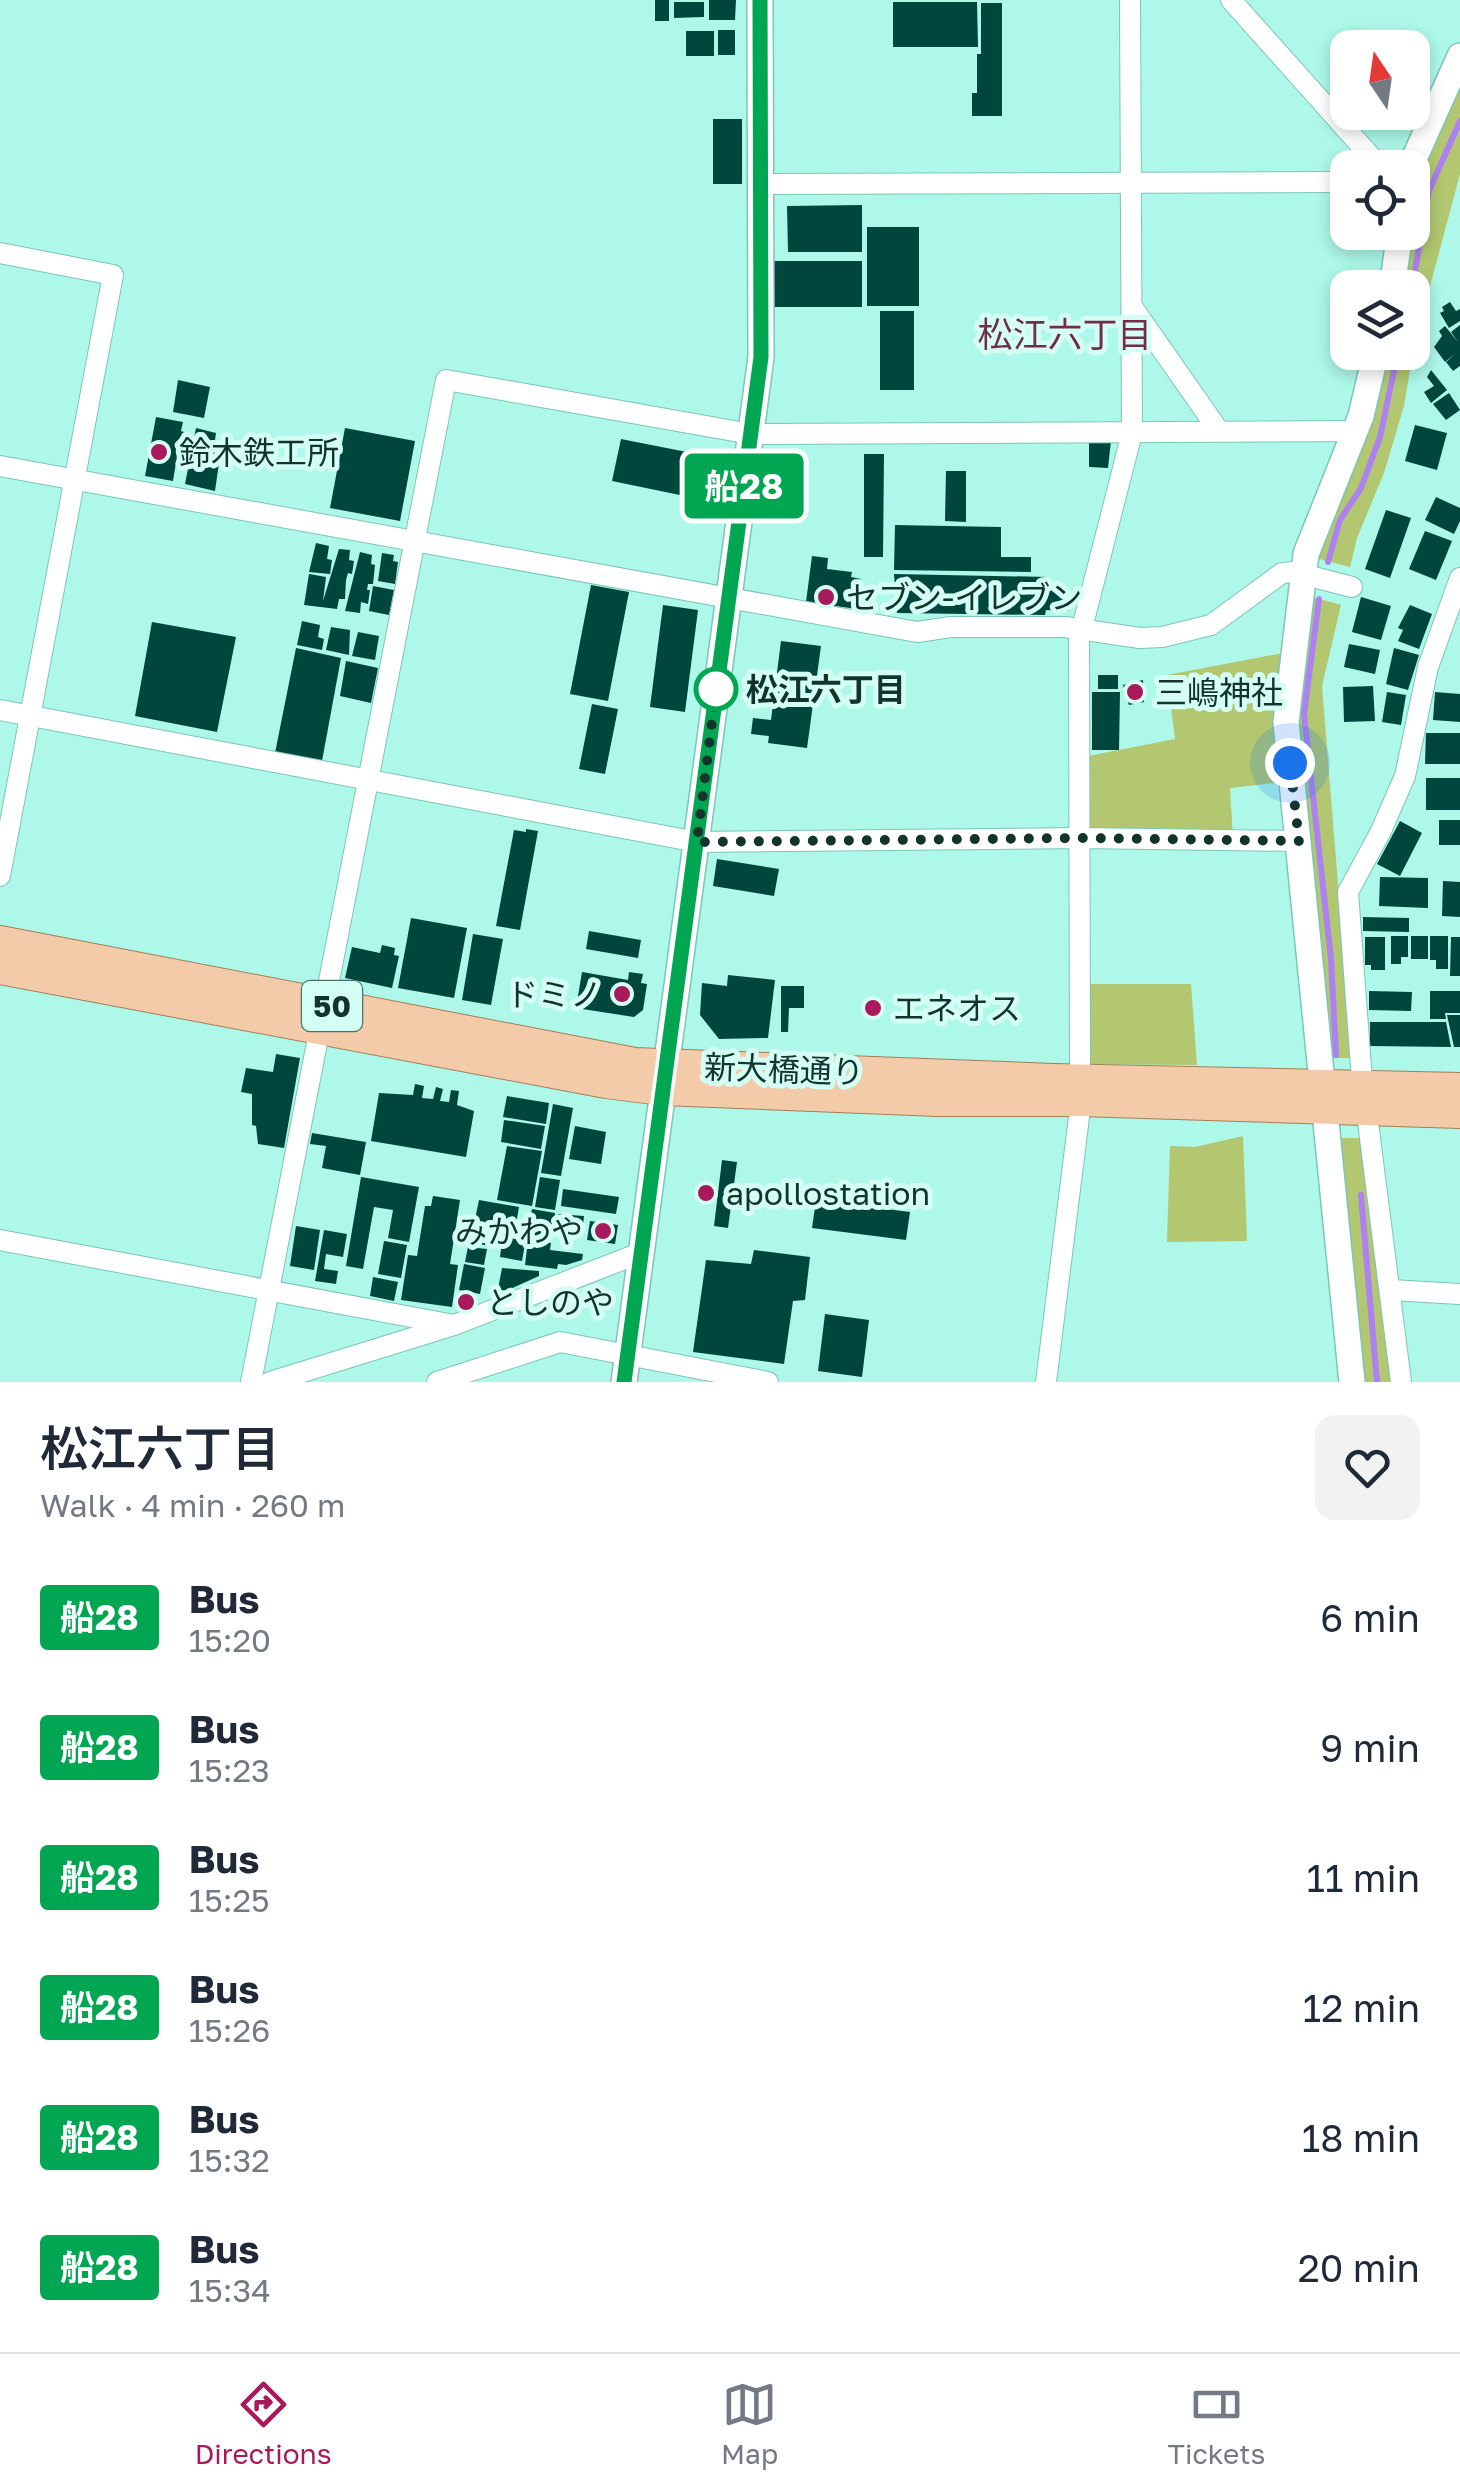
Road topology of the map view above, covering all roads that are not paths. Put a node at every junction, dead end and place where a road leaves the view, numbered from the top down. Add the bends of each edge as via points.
1 (760, 0) edge
2 (1130, 0) edge
3 (1231, 0) edge
4 (1460, 56) edge
5 (1365, 150) edge
6 (1418, 150) edge
7 (1132, 182) junction
8 (1330, 182) edge
9 (762, 184) junction
10 (0, 253) edge
11 (1133, 308) junction
12 (1371, 370) edge
13 (1355, 431) junction
14 (1218, 432) junction
15 (1132, 433) junction
16 (751, 434) junction
17 (0, 466) edge
18 (74, 480) junction
19 (415, 540) junction
20 (1304, 574) junction
21 (1458, 585) edge
22 (1352, 586) dead end
23 (728, 599) junction
24 (1082, 629) junction
25 (0, 710) edge
26 (30, 715) junction
27 (368, 780) junction
28 (1079, 838) junction
29 (1299, 841) junction
30 (697, 842) junction
31 (1344, 866) dead end
32 (0, 876) edge
33 (1348, 892) junction
34 (0, 941) edge
35 (0, 969) edge
36 (322, 1016) junction
37 (663, 1078) junction
38 (1460, 1088) edge
39 (1081, 1090) junction
40 (1322, 1098) junction
41 (1366, 1099) junction
42 (1460, 1113) edge
43 (0, 1240) edge
44 (640, 1253) junction
45 (269, 1290) junction
46 (1391, 1290) junction
47 (1460, 1294) edge
48 (454, 1325) junction
49 (627, 1354) junction
50 (252, 1382) edge
51 (270, 1382) edge
52 (437, 1382) edge
53 (624, 1382) edge
54 (768, 1382) edge
55 (1046, 1382) edge
56 (1352, 1382) edge
57 (1401, 1382) edge

1 - 9 street
2 - 7 street
3 - 5 street
4 - 6 street
7 - 8 street
7 - 9 street
7 - 11 street
9 - 16 street via 761,357
10 - 18 street via 113,275
11 - 14 street
11 - 15 street
12 - 13 street
13 - 14 street
13 - 20 street via 1312,534
14 - 15 street
15 - 16 street
15 - 24 street
16 - 19 street via 446,380
16 - 23 street
17 - 18 street
18 - 19 street
18 - 26 street
19 - 23 street
19 - 27 street
20 - 22 street
20 - 24 street via 1274,575 1211,625 1162,638
20 - 29 street via 1286,722
21 - 33 street via 1428,666 1405,776
23 - 24 street via 917,632
23 - 30 street
24 - 28 street
25 - 26 street
26 - 27 street
26 - 32 street
27 - 30 street
27 - 36 street
28 - 29 street
28 - 30 street
28 - 39 street
29 - 40 street
30 - 37 street
31 - 33 street
33 - 41 street
34 - 36 main road, 新大橋通り / 50
35 - 36 main road, 新大橋通り / 50
36 - 37 main road, 新大橋通り / 50 via 609,1060
36 - 45 street
37 - 39 main road, 新大橋通り / 50
37 - 44 street
38 - 41 main road, 新大橋通り / 50
39 - 40 main road, 新大橋通り / 50
39 - 55 street
40 - 41 main road, 新大橋通り / 50
40 - 56 street
41 - 42 main road, 新大橋通り / 50
41 - 46 street
43 - 45 street
44 - 48 street
44 - 49 street
45 - 48 street
45 - 50 street
46 - 47 street
46 - 57 street
48 - 51 street
49 - 52 street via 560,1342
49 - 53 street
49 - 54 street

